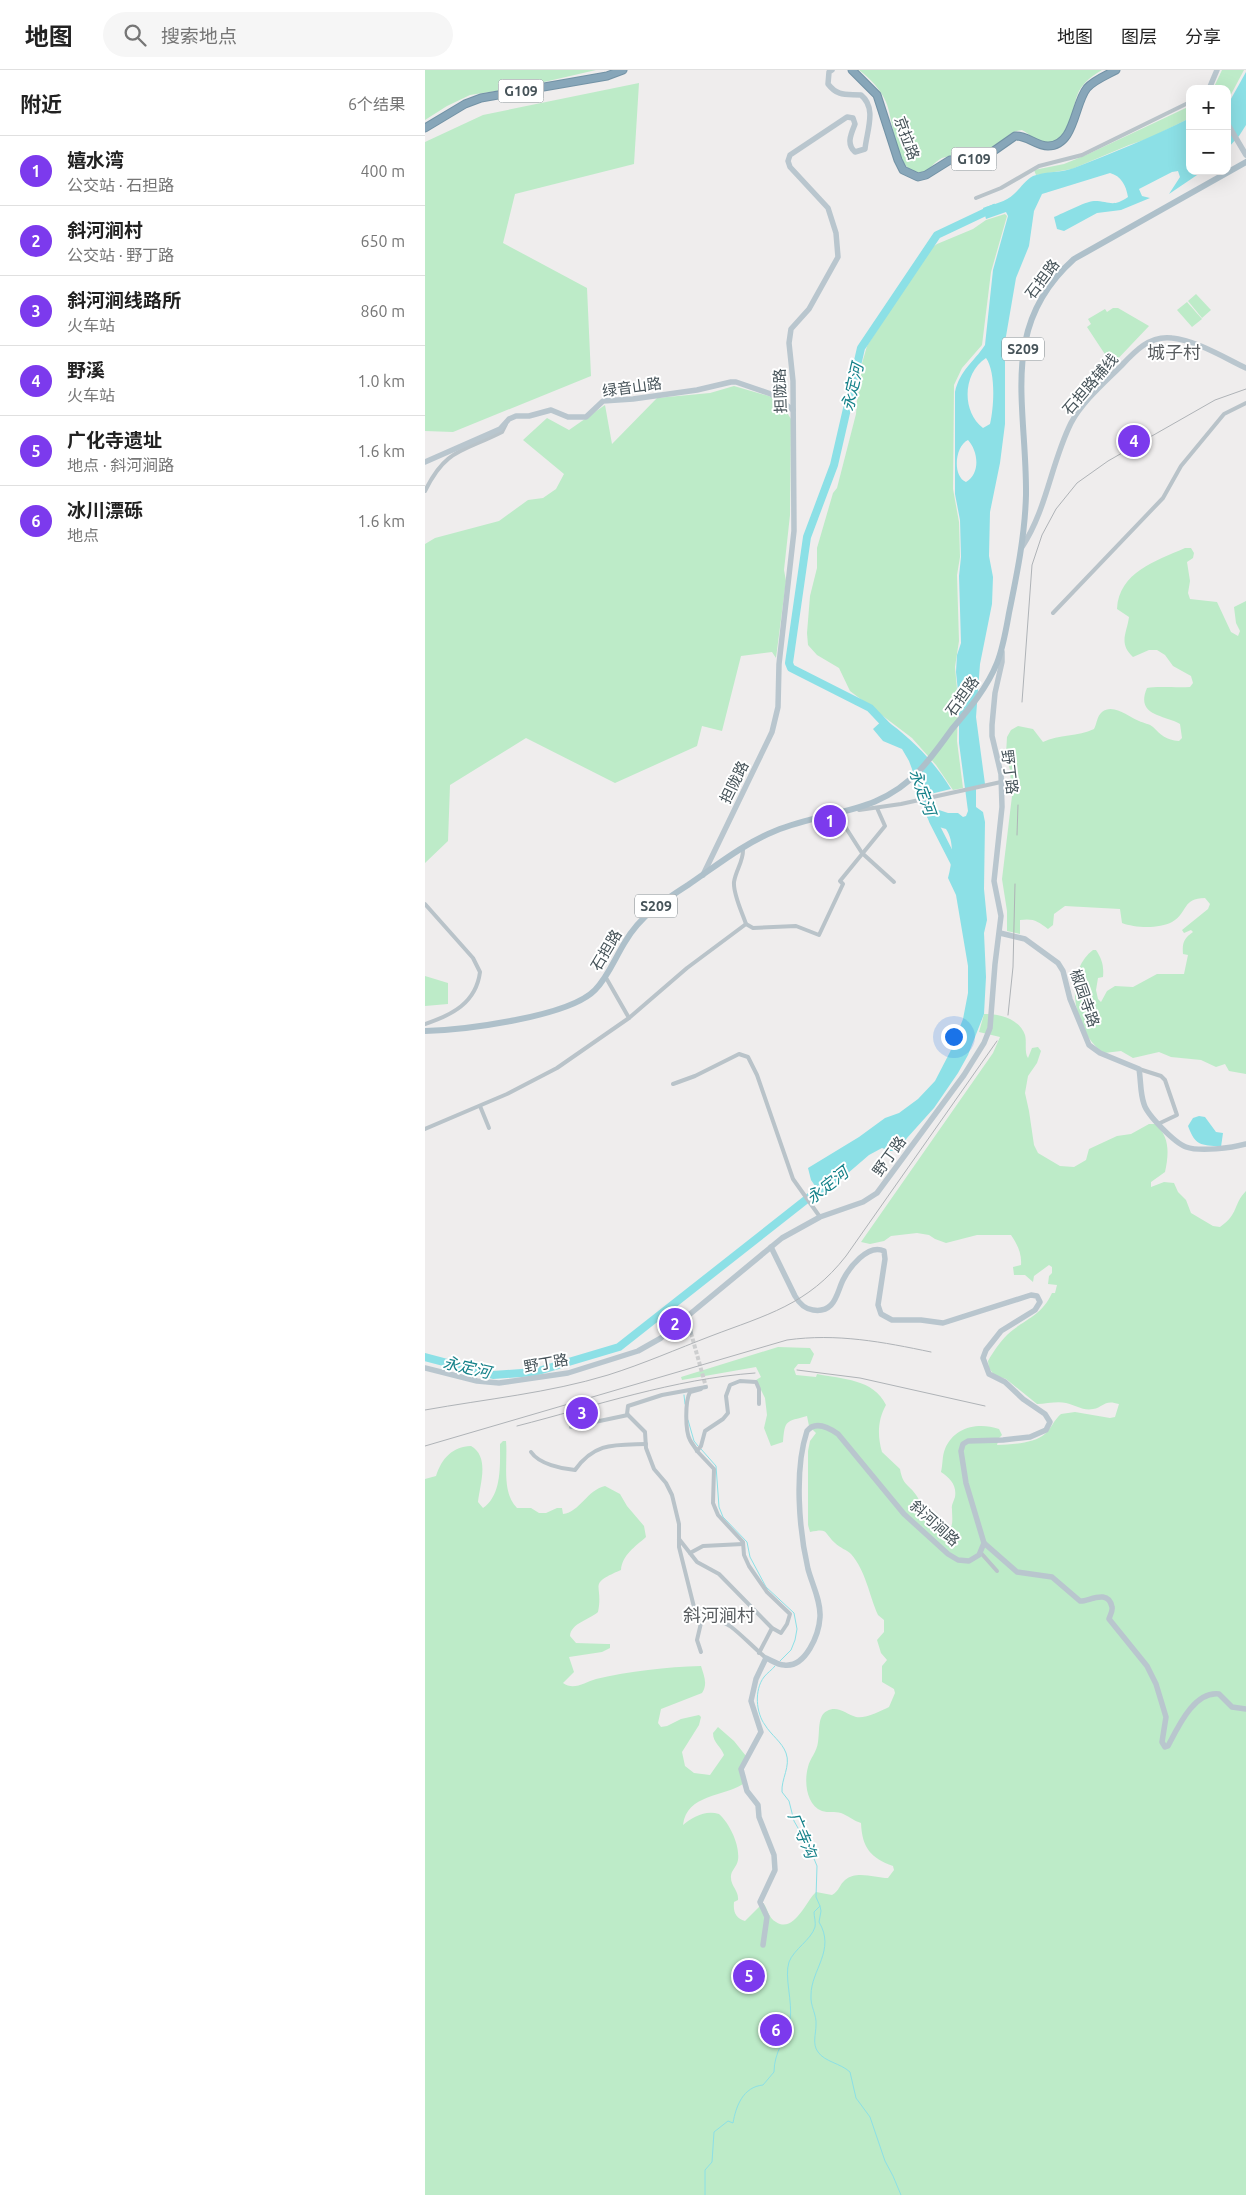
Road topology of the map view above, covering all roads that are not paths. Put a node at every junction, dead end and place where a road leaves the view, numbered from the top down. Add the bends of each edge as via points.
1 (623, 70) edge
2 (831, 70) edge
3 (852, 70) edge
4 (1116, 70) edge
5 (1217, 70) edge
6 (1211, 85) edge
7 (1186, 104) edge
8 (425, 128) edge
9 (1231, 130) edge
10 (1246, 155) edge
11 (1246, 162) edge
12 (976, 198) dead end
13 (1246, 368) edge
14 (1246, 403) edge
15 (793, 410) junction
16 (506, 424) junction
17 (425, 462) edge
18 (425, 491) edge
19 (1022, 547) junction
20 (1053, 613) dead end
21 (1001, 650) junction
22 (1001, 782) junction
23 (877, 808) junction
24 (854, 810) junction
25 (837, 814) junction
26 (743, 848) junction
27 (862, 853) junction
28 (703, 875) junction
29 (893, 882) dead end
30 (425, 904) edge
31 (746, 924) junction
32 (999, 934) junction
33 (605, 976) junction
34 (629, 1018) junction
35 (425, 1024) edge
36 (425, 1031) edge
37 (1139, 1069) junction
38 (673, 1084) dead end
39 (480, 1106) junction
40 (1158, 1124) junction
41 (489, 1128) dead end
42 (425, 1129) edge
43 (1246, 1144) edge
44 (820, 1218) junction
45 (771, 1247) junction
46 (687, 1317) junction
47 (691, 1333) tunnel mouth
48 (425, 1368) edge
49 (759, 1404) dead end
50 (628, 1416) junction
51 (571, 1427) dead end
52 (647, 1444) junction
53 (699, 1449) junction
54 (531, 1452) dead end
55 (679, 1539) junction
56 (984, 1543) junction
57 (743, 1544) junction
58 (981, 1552) junction
59 (691, 1553) junction
60 (997, 1571) dead end
61 (694, 1607) junction
62 (771, 1628) junction
63 (701, 1652) dead end
64 (759, 1653) junction
65 (766, 1658) junction
66 (1246, 1709) edge
67 (763, 1945) dead end

1 - 8 highway, G109 via 607,76 481,98
2 - 15 street, 担陇路 via 828,84 833,92 843,96 861,95 869,101 871,111 865,149 855,152 851,148 849,142 855,124 853,118 847,117 789,158 790,167 828,208 837,245 837,257 820,292 791,329
3 - 4 highway, 京拉路 / G109 via 877,96 903,170 918,177 950,160 985,157 1015,136 1049,146 1059,143 1069,131 1088,87
5 - 6 street
7 - 12 street via 1083,155 1039,166
9 - 10 street
11 - 19 main road, 石担路 / S209 via 1082,254 1064,268 1033,310 1021,366 1025,487
13 - 19 street, 石担路辅线 via 1171,337 1156,339 1137,350 1075,416 1033,529
14 - 20 street via 1224,414 1181,466 1163,498
15 - 16 street, 绿音山路 via 771,394 736,382 603,401 586,417 568,417 551,410 509,418
15 - 28 street, 担陇路 via 794,531 779,664 778,708 772,732
16 - 17 street, 绿音山路
16 - 18 street via 502,432 444,461
19 - 21 main road, 石担路 / S209
21 - 22 street, 野丁路 via 992,725
21 - 24 main road, 石担路 / S209 via 988,682 920,769 906,783 881,799
22 - 23 street
22 - 32 street, 野丁路 via 1002,807 994,871 1001,916
23 - 24 street
23 - 27 street via 885,826
24 - 25 main road, 石担路 / S209
25 - 26 main road, 石担路 / S209 via 788,826
25 - 27 street
26 - 28 main road, 石担路 / S209
26 - 31 street via 744,858 734,885
27 - 29 street
27 - 31 street via 840,881 843,884 819,935 796,926 753,928
28 - 33 main road, 石担路 / S209 via 642,918
30 - 35 street via 473,958 480,972 476,989 460,1007 450,1015
31 - 34 street via 687,968
32 - 37 street, 椒园寺路 via 1025,939 1058,963 1089,1045
32 - 44 street, 野丁路 via 990,1028 964,1075 877,1193 863,1202
33 - 34 street
33 - 36 main road, 石担路 / S209 via 589,996 572,1005 482,1026
34 - 39 street via 557,1068
37 - 40 street via 1144,1104
37 - 40 street via 1165,1080 1177,1115
38 - 44 street via 739,1054 749,1057 793,1179
39 - 41 street
39 - 42 street
40 - 43 street via 1186,1147 1227,1149
44 - 45 street, 野丁路
45 - 46 street, 野丁路
45 - 56 street, 斜河涧路 via 799,1303 809,1309 821,1310 831,1305 851,1268 867,1252 876,1249 884,1251 885,1259 878,1296 879,1310 892,1320 943,1323 1031,1295 1039,1298 1040,1305 1001,1331 983,1358 989,1374 1005,1382 1045,1414 1050,1425 1043,1432 1029,1437 968,1440 962,1446 966,1483
46 - 47 street
46 - 48 street, 野丁路 via 638,1351 568,1373 493,1383
49 - 53 street via 756,1382 740,1381 730,1385 726,1396 727,1413 705,1431
50 - 51 street
50 - 52 street via 645,1432
50 - 53 street via 628,1406 662,1395 705,1387 689,1392 687,1406 690,1440
52 - 54 street via 601,1447 584,1458 575,1470 565,1470 543,1461
52 - 55 street via 654,1469 673,1495
53 - 57 street via 713,1469 713,1503 718,1515
55 - 59 street
55 - 61 street
56 - 58 street, 斜河涧路
56 - 66 street via 1017,1572 1052,1577 1080,1601 1085,1602 1095,1596 1106,1600 1112,1608 1109,1619 1147,1666 1156,1684 1166,1717 1162,1742 1165,1747 1191,1707 1211,1694 1219,1694 1232,1707
57 - 59 street via 703,1546
57 - 62 street via 749,1566 767,1592 790,1614 781,1633
58 - 60 street
58 - 65 street, 斜河涧路 via 969,1561 958,1560 948,1554 904,1514 837,1434 823,1426 810,1428 805,1436 801,1462 801,1509 805,1553 820,1617 814,1639 802,1659 792,1664
59 - 62 street via 697,1562 719,1574
61 - 63 street via 701,1623 697,1640
61 - 64 street via 701,1614 730,1626
62 - 64 street
64 - 65 street
65 - 67 street via 756,1679 751,1701 761,1732 741,1769 774,1855 775,1870 760,1902 767,1917

